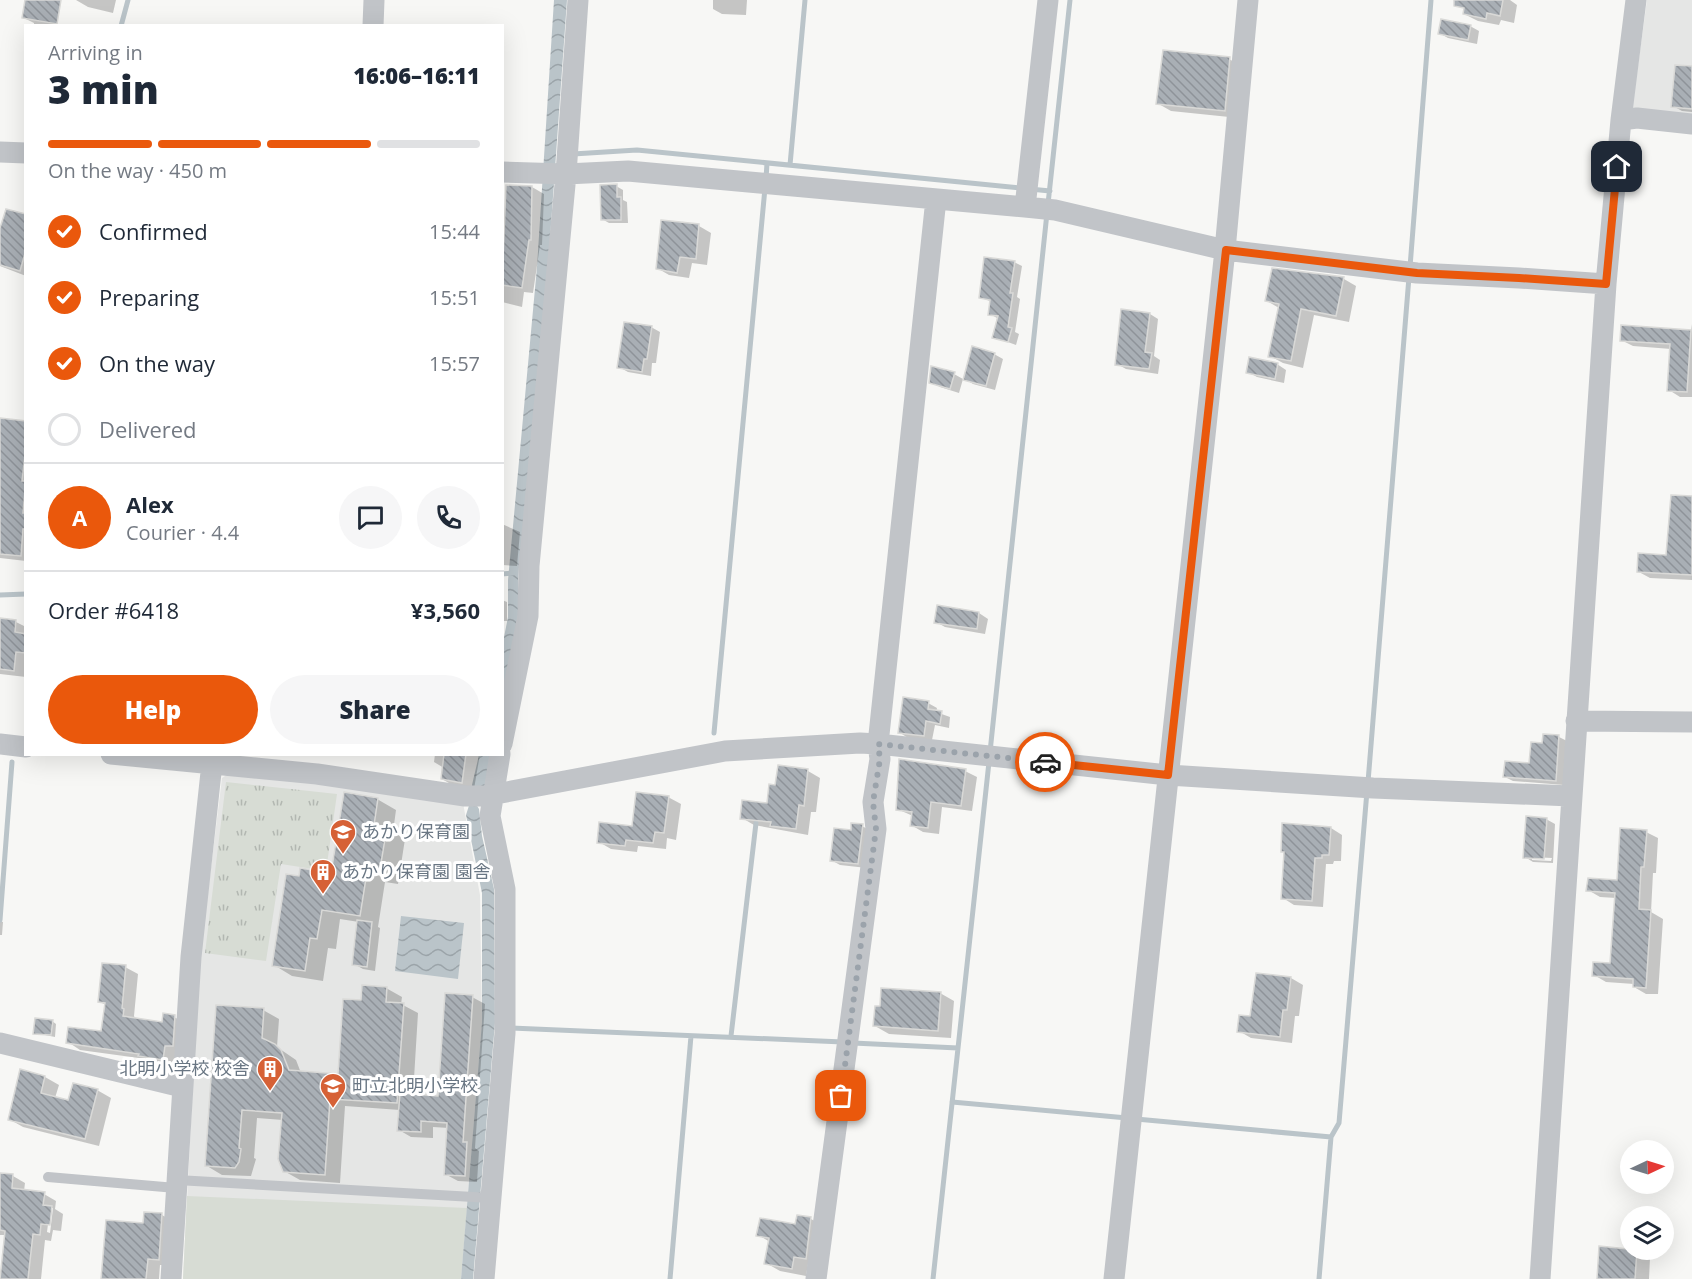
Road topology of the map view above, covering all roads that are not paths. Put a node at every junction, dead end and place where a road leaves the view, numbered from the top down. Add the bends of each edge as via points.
1 (374, 0) edge
2 (578, 0) edge
3 (1047, 0) edge
4 (1248, 0) edge
5 (1636, 0) edge
6 (373, 24) edge
7 (1621, 120) junction
8 (1692, 124) edge
9 (0, 152) edge
10 (24, 153) edge
11 (560, 166) junction
12 (504, 172) edge
13 (936, 199) junction
14 (1035, 201) junction
15 (1226, 250) junction
16 (1606, 284) junction
17 (1576, 721) junction
18 (1692, 722) edge
19 (504, 734) edge
20 (0, 744) edge
21 (878, 744) junction
22 (24, 747) edge
23 (152, 756) edge
24 (499, 756) edge
25 (213, 759) edge
26 (1168, 775) junction
27 (481, 795) junction
28 (1571, 796) junction
29 (0, 1043) edge
30 (182, 1087) junction
31 (48, 1177) dead end
32 (177, 1184) junction
33 (488, 1198) junction
34 (171, 1279) edge
35 (484, 1279) edge
36 (816, 1279) edge
37 (1114, 1279) edge
38 (1540, 1279) edge

1 - 6 street
2 - 11 street
3 - 14 street
4 - 15 street
5 - 7 street
7 - 8 street
7 - 16 street
9 - 10 street
11 - 12 street
11 - 13 street
11 - 19 street via 528,616
13 - 14 street
13 - 21 street
14 - 15 street
15 - 16 street via 1410,272
15 - 26 street
16 - 17 street
17 - 18 street
17 - 28 street
20 - 22 street
21 - 26 street
21 - 27 street via 725,751
21 - 36 street via 880,759 873,802 876,829
23 - 25 street
24 - 27 street
25 - 27 street
25 - 30 street via 191,957
26 - 28 street
26 - 37 street
27 - 33 street via 490,816 505,889 505,1028
28 - 38 street
29 - 30 street
30 - 32 street
31 - 32 lane
32 - 33 lane
32 - 34 street
33 - 35 street

